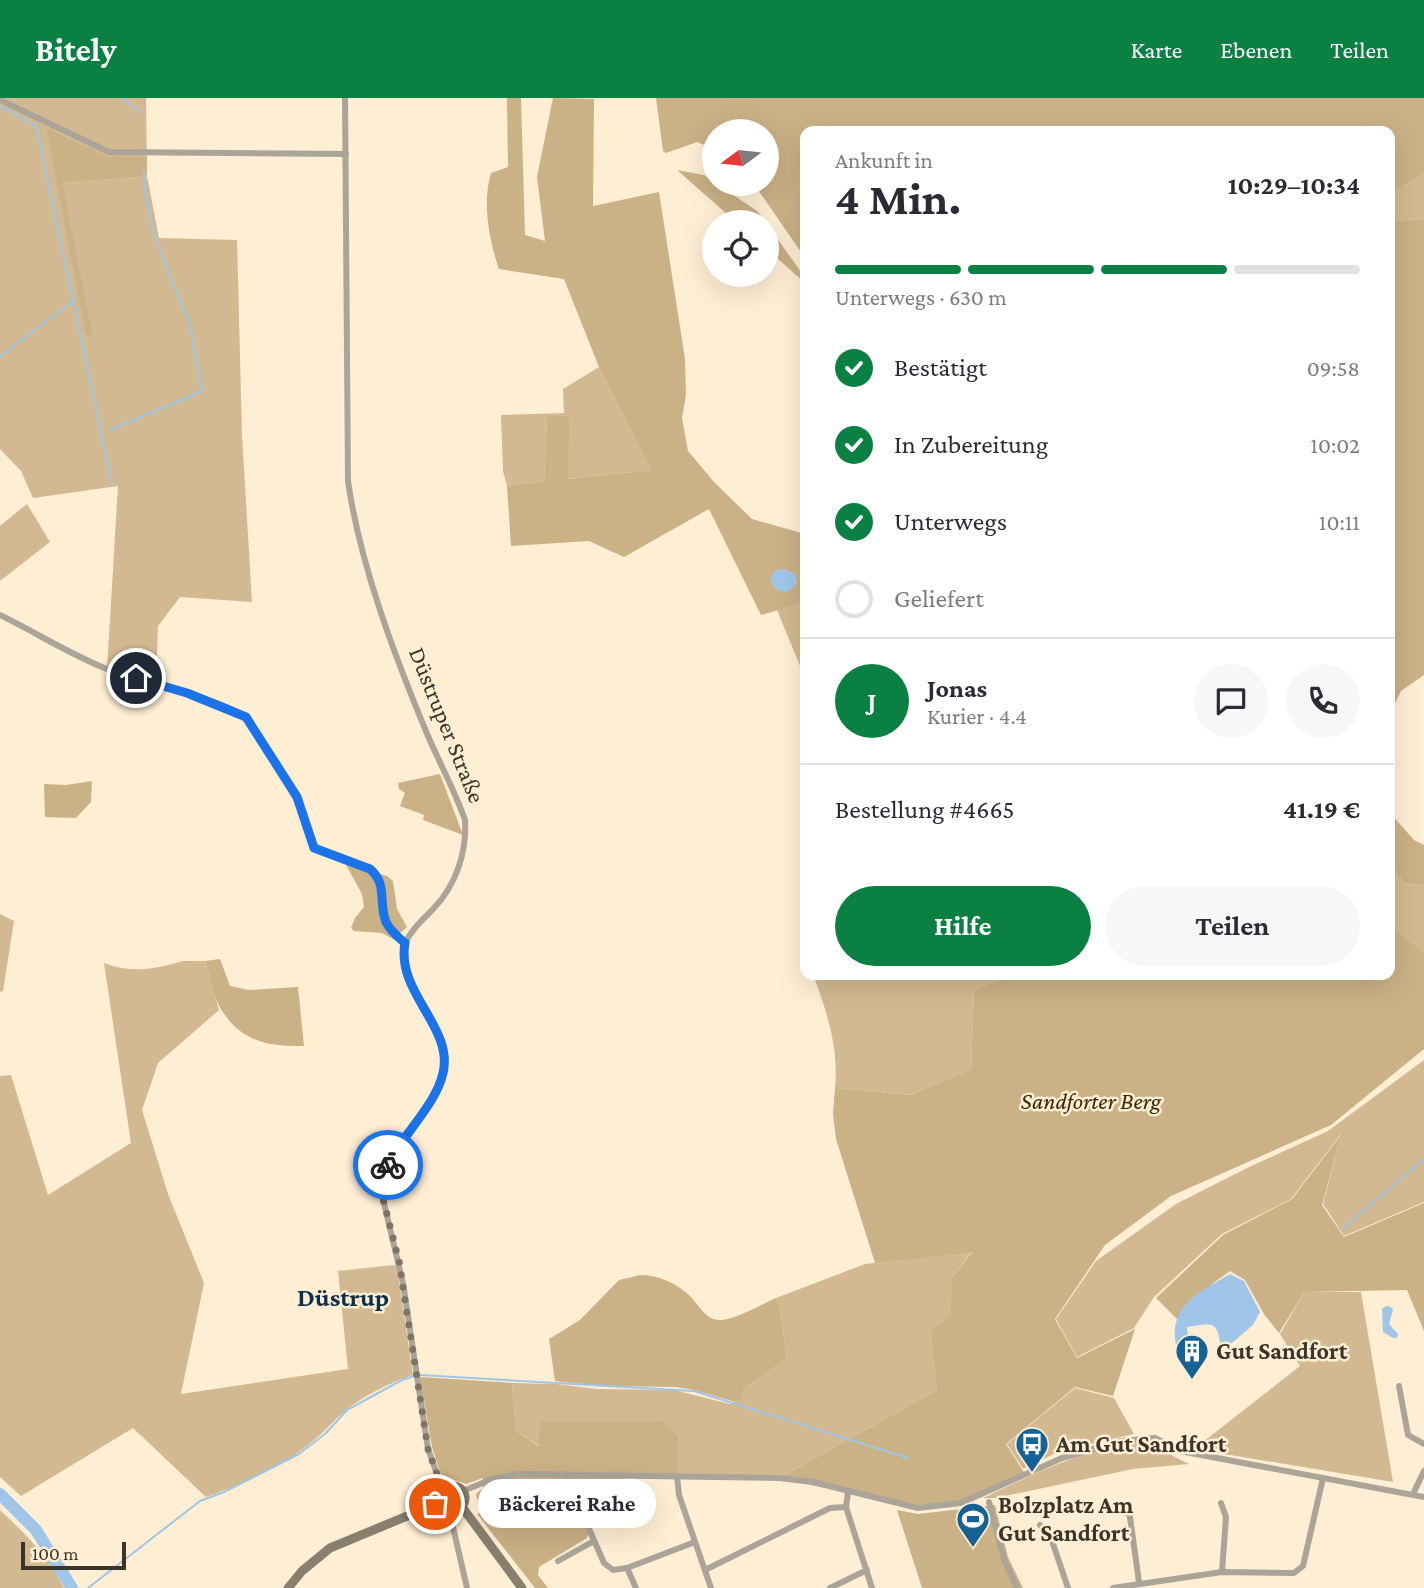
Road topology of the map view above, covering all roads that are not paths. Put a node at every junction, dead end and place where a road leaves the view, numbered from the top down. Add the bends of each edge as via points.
1 (345, 98) edge
2 (0, 100) edge
3 (346, 154) junction
4 (0, 615) edge
5 (405, 943) junction
6 (1399, 1386) dead end
7 (1424, 1444) edge
8 (1424, 1471) edge
9 (565, 1474) junction
10 (677, 1476) junction
11 (1323, 1478) junction
12 (445, 1488) junction
13 (463, 1491) junction
14 (848, 1492) junction
15 (1413, 1494) junction
16 (1424, 1497) edge
17 (441, 1502) junction
18 (989, 1502) dead end
19 (1221, 1503) dead end
20 (462, 1507) junction
21 (846, 1507) junction
22 (1124, 1508) dead end
23 (449, 1510) junction
24 (1040, 1525) dead end
25 (594, 1541) junction
26 (695, 1542) junction
27 (558, 1561) dead end
28 (627, 1567) junction
29 (705, 1570) junction
30 (867, 1570) junction
31 (1222, 1572) junction
32 (1165, 1579) junction
33 (1139, 1583) junction
34 (288, 1588) edge
35 (467, 1588) edge
36 (522, 1588) edge
37 (636, 1588) edge
38 (711, 1588) edge
39 (830, 1588) edge
40 (872, 1588) edge
41 (1017, 1588) edge
42 (1068, 1588) edge
43 (1113, 1588) edge
44 (1166, 1588) edge

1 - 3 street, Düstruper Straße
2 - 3 street via 109,152
3 - 5 street, Düstruper Straße via 348,481 354,522 390,635 465,820 463,855 454,879
4 - 5 street via 107,669 246,717 297,797 314,848 377,875 385,919
5 - 12 street via 405,970 436,1032 444,1061 439,1085 390,1161 381,1191 399,1261 428,1449
6 - 7 street via 1408,1435
8 - 15 street
9 - 10 street
9 - 13 street via 505,1475
9 - 25 street
10 - 14 street via 779,1478
10 - 26 street
11 - 14 street via 1180,1451 1155,1438 1142,1438 1062,1458 961,1503 918,1508
11 - 15 street
11 - 31 street via 1303,1566 1294,1573
12 - 13 street
12 - 17 street
13 - 20 street
14 - 21 street
15 - 16 street
17 - 23 street
17 - 34 street via 330,1548
18 - 41 street
19 - 31 street via 1226,1517
20 - 23 street
20 - 36 street
21 - 29 street via 830,1508
21 - 30 street
22 - 33 street via 1130,1517
23 - 35 street
24 - 42 street via 1050,1535
25 - 27 street
25 - 28 street via 604,1563 613,1570
26 - 28 street
26 - 29 street
28 - 37 street
29 - 38 street
30 - 39 street
30 - 40 street
31 - 32 street
32 - 33 street
32 - 44 street
33 - 43 street

